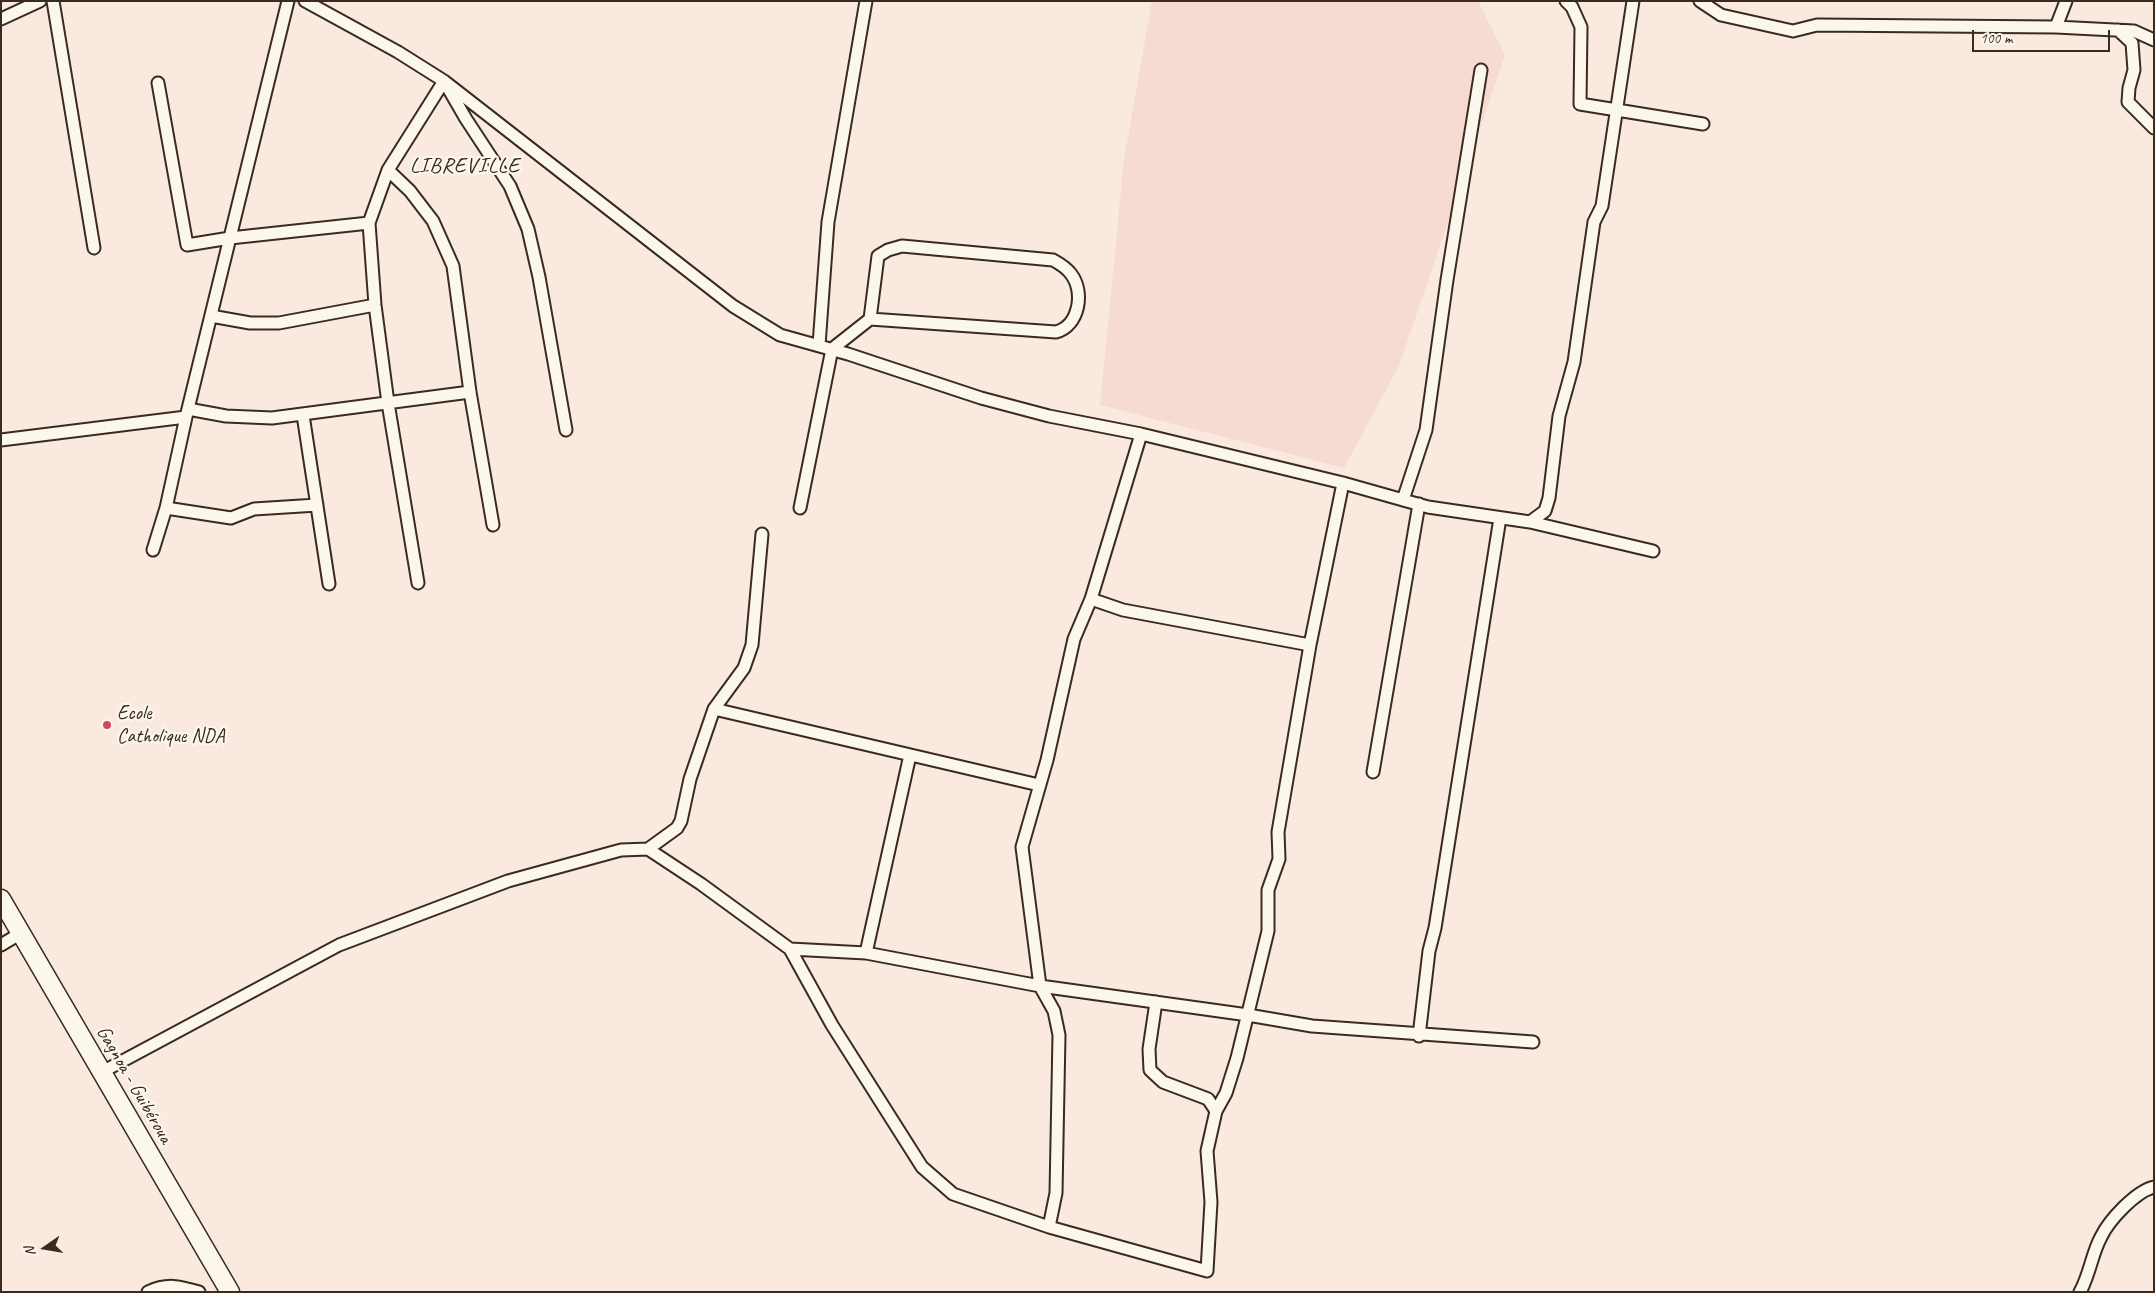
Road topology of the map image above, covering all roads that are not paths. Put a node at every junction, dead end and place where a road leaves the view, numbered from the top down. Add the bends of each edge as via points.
1 (40, 1) edge
2 (53, 1) edge
3 (288, 1) edge
4 (305, 1) edge
5 (866, 1) edge
6 (1566, 1) edge
7 (1633, 1) edge
8 (1700, 1) edge
9 (2066, 1) edge
10 (1, 20) edge
11 (2056, 27) junction
12 (2118, 30) junction
13 (2154, 40) edge
14 (1481, 70) dead end
15 (444, 81) junction
16 (158, 82) dead end
17 (1616, 110) junction
18 (1703, 124) dead end
19 (2154, 128) edge
20 (388, 170) junction
21 (369, 224) junction
22 (230, 238) junction
23 (94, 248) dead end
24 (375, 305) junction
25 (211, 316) junction
26 (870, 319) junction
27 (819, 345) junction
28 (832, 349) junction
29 (470, 392) junction
30 (388, 403) junction
31 (187, 413) junction
32 (303, 415) junction
33 (566, 430) dead end
34 (1141, 434) junction
35 (1, 440) edge
36 (1343, 484) junction
37 (1403, 500) junction
38 (1420, 504) junction
39 (317, 505) junction
40 (166, 508) junction
41 (800, 508) dead end
42 (1500, 518) junction
43 (1530, 522) junction
44 (493, 525) dead end
45 (762, 534) dead end
46 (153, 550) dead end
47 (1653, 551) dead end
48 (418, 583) dead end
49 (329, 584) dead end
50 (1091, 599) junction
51 (1310, 645) junction
52 (714, 710) junction
53 (910, 756) junction
54 (1373, 772) dead end
55 (1039, 786) junction
56 (648, 849) junction
57 (1, 899) edge
58 (21, 933) junction
59 (1, 945) edge
60 (790, 949) junction
61 (866, 953) junction
62 (1040, 986) junction
63 (1156, 1002) junction
64 (1248, 1015) junction
65 (1419, 1036) junction
66 (1533, 1042) dead end
67 (102, 1072) junction
68 (1216, 1112) junction
69 (2154, 1187) edge
70 (1049, 1227) junction
71 (148, 1292) edge
72 (199, 1292) edge
73 (230, 1292) edge
74 (2080, 1292) edge

1 - 10 street
2 - 23 street
3 - 22 street
4 - 15 street via 390,47
5 - 27 street via 828,222
6 - 17 street via 1581,26 1580,104
7 - 17 street
8 - 11 street via 1721,15 1794,31 1817,25
9 - 11 street
11 - 12 street
12 - 13 street via 2134,31
12 - 19 street via 2132,42 2134,70 2128,102
14 - 37 street via 1426,430
15 - 20 street
15 - 27 street via 733,306 780,335
15 - 33 street via 510,186 528,229
16 - 22 street via 187,245
17 - 18 street
17 - 43 street via 1602,206 1594,222 1574,362 1559,416 1549,498 1545,511
20 - 21 street
20 - 29 street via 410,191 433,221 453,266
21 - 22 street
21 - 24 street
22 - 25 street
24 - 25 street via 279,323 250,323
24 - 30 street
25 - 31 street
26 - 26 street via 878,256 902,246 1053,260 1072,274 1076,284 1074,320 1056,332
26 - 28 street
27 - 28 street
28 - 34 street via 981,398 1049,416
28 - 41 street
29 - 30 street
29 - 44 street
30 - 32 street
30 - 48 street
31 - 32 street via 247,418
31 - 35 street
31 - 40 street
32 - 39 street
34 - 36 street
34 - 50 street
36 - 37 street
36 - 51 street
37 - 38 street
38 - 42 street
38 - 54 street
39 - 40 street via 254,509 231,518
39 - 49 street
40 - 46 street
42 - 43 street
42 - 65 street via 1437,919 1429,951
43 - 47 street
45 - 52 street via 752,645 744,668
50 - 51 street via 1123,610
50 - 55 street via 1074,639
51 - 64 street via 1278,832 1279,859 1268,890 1268,931
52 - 53 street
52 - 56 street via 690,779 681,821 677,828
53 - 55 street
53 - 61 street
55 - 62 street via 1022,847
56 - 60 street
56 - 67 street via 621,850 508,881 339,945
57 - 58 main road, Gagnoa - Guibéroua
58 - 59 street
58 - 67 main road, Gagnoa - Guibéroua
60 - 61 street
60 - 70 street via 832,1025 922,1167 953,1194
61 - 62 street
62 - 63 street
62 - 70 street via 1054,1011 1059,1035 1056,1193
63 - 64 street
63 - 68 street via 1149,1049 1150,1070 1163,1082 1208,1099
64 - 65 street via 1312,1026
64 - 68 street via 1226,1094
65 - 66 street
67 - 73 main road, Gagnoa - Guibéroua
68 - 70 street via 1207,1151 1211,1202 1207,1270
69 - 74 street via 2144,1189 2114,1217 2100,1237
71 - 72 street via 162,1286

